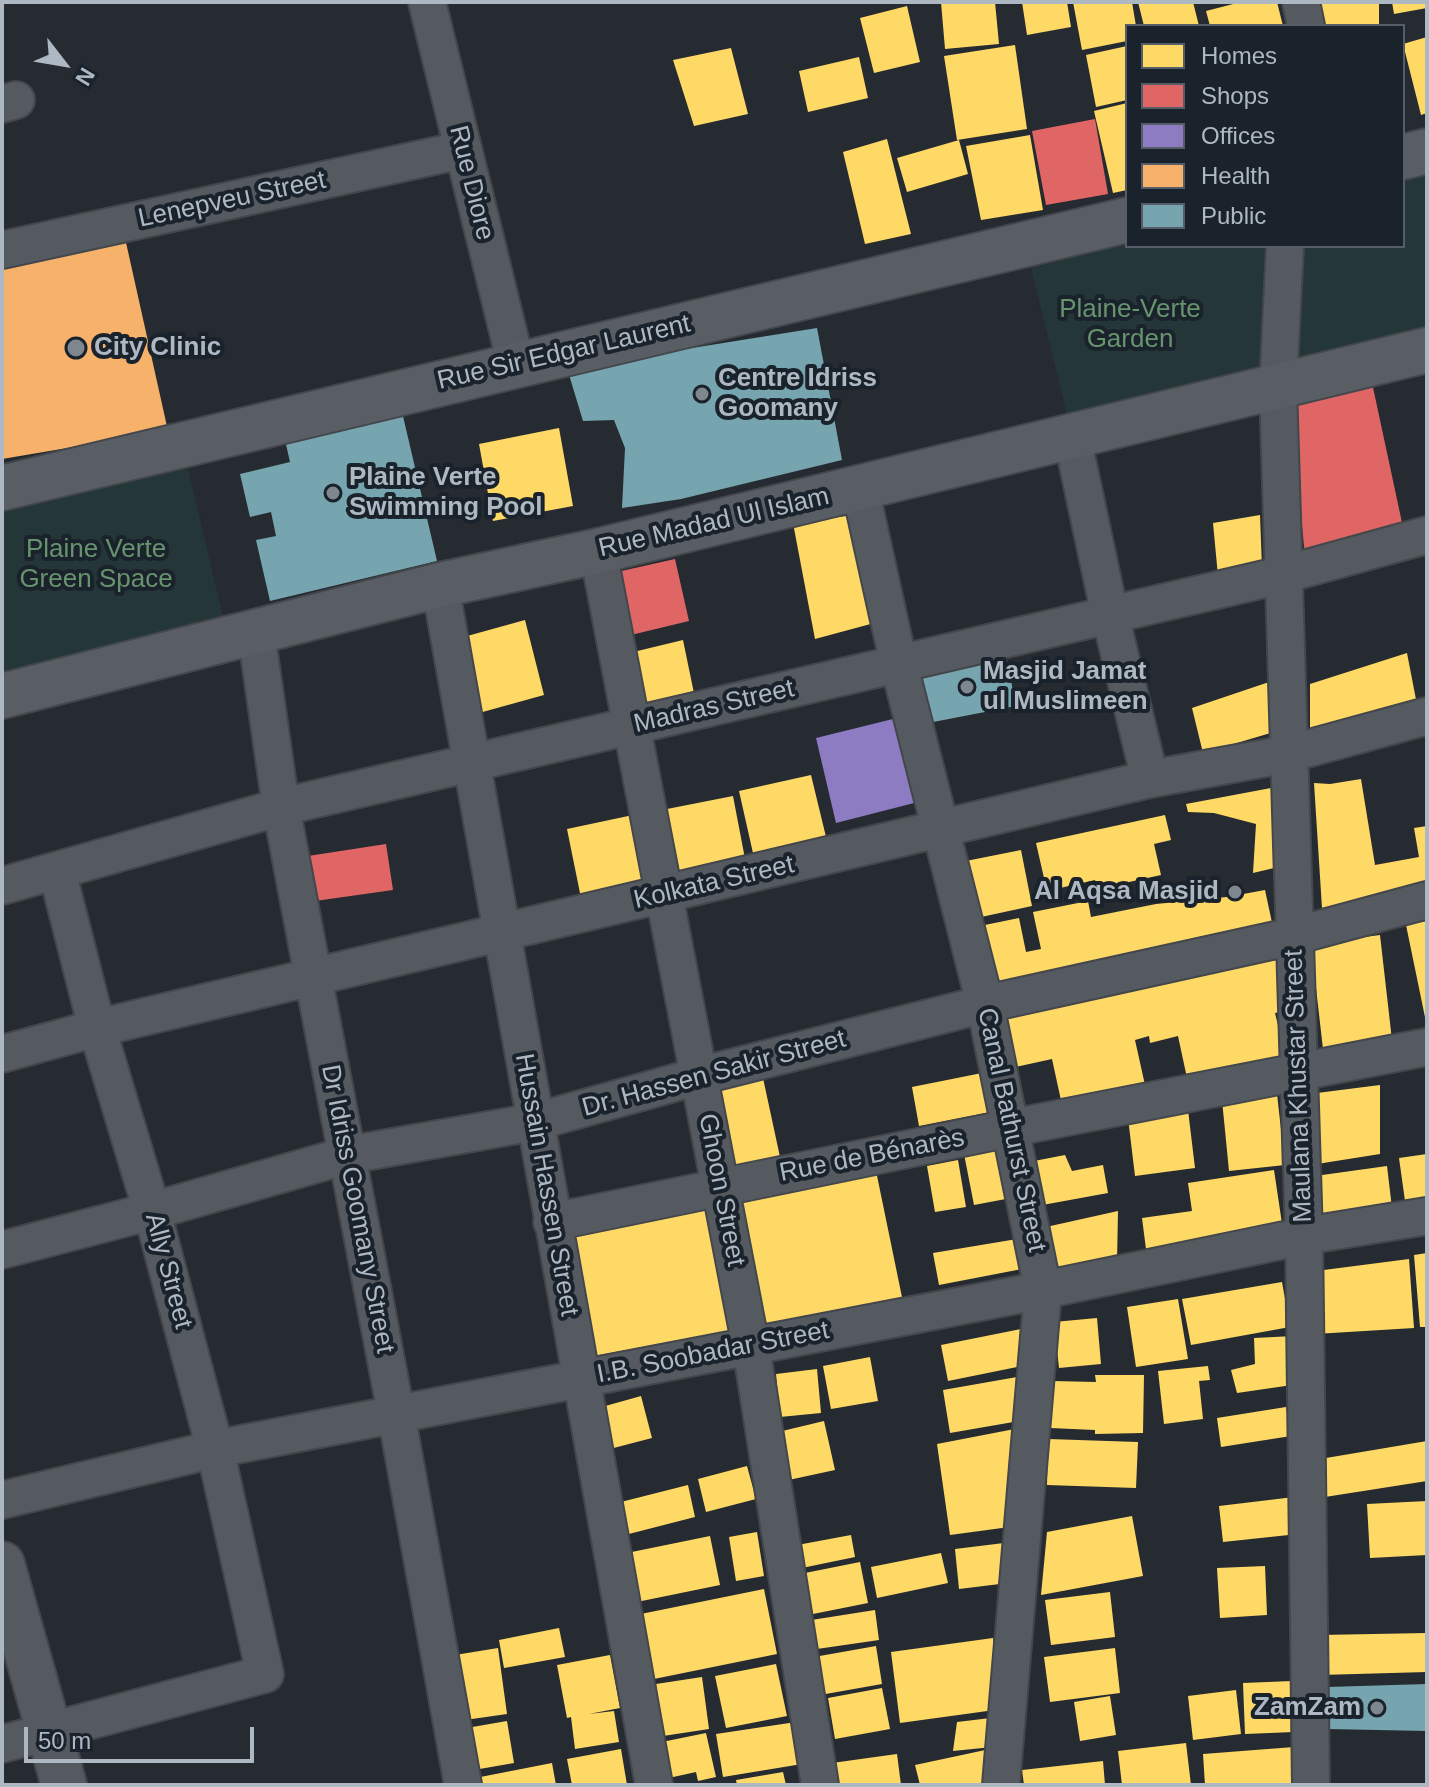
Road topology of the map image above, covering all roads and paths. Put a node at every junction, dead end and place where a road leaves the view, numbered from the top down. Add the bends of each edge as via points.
1 (427, 2) edge
2 (1301, 2) edge
3 (1306, 24) edge
4 (462, 150) junction
5 (1427, 151) edge
6 (1405, 156) edge
7 (1125, 220) edge
8 (1285, 248) edge
9 (2, 250) edge
10 (1427, 350) edge
11 (516, 364) junction
12 (1278, 387) junction
13 (1072, 437) junction
14 (2, 488) edge
15 (860, 488) junction
16 (1427, 535) edge
17 (598, 551) junction
18 (1282, 575) junction
19 (440, 585) junction
20 (1110, 615) junction
21 (256, 632) junction
22 (899, 665) junction
23 (2, 696) edge
24 (1427, 716) edge
25 (632, 726) junction
26 (1288, 754) junction
27 (470, 761) junction
28 (1150, 779) junction
29 (281, 807) junction
30 (943, 830) junction
31 (57, 871) junction
32 (2, 886) edge
33 (664, 894) junction
34 (1427, 900) edge
35 (501, 934) junction
36 (1294, 936) junction
37 (313, 977) junction
38 (985, 1004) junction
39 (97, 1028) junction
40 (1427, 1047) edge
41 (2, 1054) edge
42 (1298, 1071) junction
43 (699, 1076) junction
44 (534, 1122) junction
45 (1011, 1128) junction
46 (348, 1155) junction
47 (722, 1186) junction
48 (152, 1211) junction
49 (1427, 1216) edge
50 (552, 1222) junction
51 (1304, 1236) junction
52 (2, 1250) edge
53 (1043, 1290) junction
54 (751, 1347) junction
55 (580, 1378) junction
56 (396, 1413) junction
57 (215, 1449) junction
58 (2, 1500) edge
59 (2, 1564) edge
60 (48, 1731) junction
61 (2, 1744) edge
62 (64, 1785) edge
63 (463, 1785) edge
64 (654, 1785) edge
65 (820, 1785) edge
66 (1001, 1785) edge
67 (1311, 1785) edge

1 - 4 street, Rue Diore
2 - 3 street
4 - 9 street, Lenepveu Street
4 - 11 street, Rue Diore
5 - 6 main road
7 - 11 main road, Rue Sir Edgar Laurent
8 - 12 street, Maulana Khustar Street
10 - 12 main road, Rue Madad Ul Islam
11 - 14 main road, Rue Sir Edgar Laurent
12 - 13 main road, Rue Madad Ul Islam
12 - 18 street, Maulana Khustar Street
13 - 15 main road, Rue Madad Ul Islam
13 - 20 street
15 - 17 main road, Rue Madad Ul Islam
15 - 22 street, Canal Bathurst Street
16 - 18 street, Madras Street
17 - 19 main road, Rue Madad Ul Islam
17 - 25 street, Ghoon Street
18 - 20 street, Madras Street
18 - 26 street, Maulana Khustar Street
19 - 21 main road, Rue Madad Ul Islam
19 - 27 street, Hussain Hassen Street
20 - 22 street, Madras Street
20 - 28 street
21 - 23 main road, Rue Madad Ul Islam
21 - 29 street, Dr Idriss Goomany Street
22 - 25 street, Madras Street
22 - 30 street, Canal Bathurst Street
24 - 26 street, Kolkata Street
25 - 27 street, Madras Street
25 - 33 street, Ghoon Street
26 - 28 street, Kolkata Street
26 - 36 street, Maulana Khustar Street
27 - 29 street, Madras Street
27 - 35 street, Hussain Hassen Street
28 - 30 street, Kolkata Street
29 - 31 street, Madras Street
29 - 37 street, Dr Idriss Goomany Street
30 - 33 street, Kolkata Street
30 - 38 street, Canal Bathurst Street
31 - 32 street, Madras Street
31 - 39 street, Ally Street
33 - 35 street, Kolkata Street
33 - 43 street, Ghoon Street
34 - 36 street, Dr. Hassen Sakir Street
35 - 37 street, Kolkata Street
35 - 44 street, Hussain Hassen Street
36 - 38 street, Dr. Hassen Sakir Street
36 - 42 street, Maulana Khustar Street
37 - 39 street, Kolkata Street
37 - 46 street, Dr Idriss Goomany Street
38 - 43 street, Dr. Hassen Sakir Street
38 - 45 street, Canal Bathurst Street
39 - 41 street, Kolkata Street
39 - 48 street, Ally Street
40 - 42 street, Rue de Bénarès
42 - 45 street, Rue de Bénarès
42 - 51 street, Maulana Khustar Street
43 - 44 street, Dr. Hassen Sakir Street
43 - 47 street, Ghoon Street
44 - 46 street, Dr. Hassen Sakir Street
44 - 50 street, Hussain Hassen Street
45 - 47 street, Rue de Bénarès
45 - 53 street, Canal Bathurst Street
46 - 48 street, Dr. Hassen Sakir Street
46 - 56 street, Dr Idriss Goomany Street
47 - 50 street, Rue de Bénarès
47 - 54 street, Ghoon Street
48 - 52 street, Dr. Hassen Sakir Street
48 - 57 street, Ally Street
49 - 51 street, I.B. Soobadar Street
50 - 55 street, Hussain Hassen Street
51 - 53 street, I.B. Soobadar Street
51 - 67 street, Maulana Khustar Street
53 - 54 street, I.B. Soobadar Street
53 - 66 street, Canal Bathurst Street
54 - 55 street, I.B. Soobadar Street
54 - 65 street, Ghoon Street
55 - 56 street, I.B. Soobadar Street
55 - 64 street, Hussain Hassen Street
56 - 57 street, I.B. Soobadar Street
56 - 63 street, Dr Idriss Goomany Street
57 - 58 street, I.B. Soobadar Street
57 - 60 street, Ally Street via 265,1674
59 - 60 street
60 - 61 street
60 - 62 street

